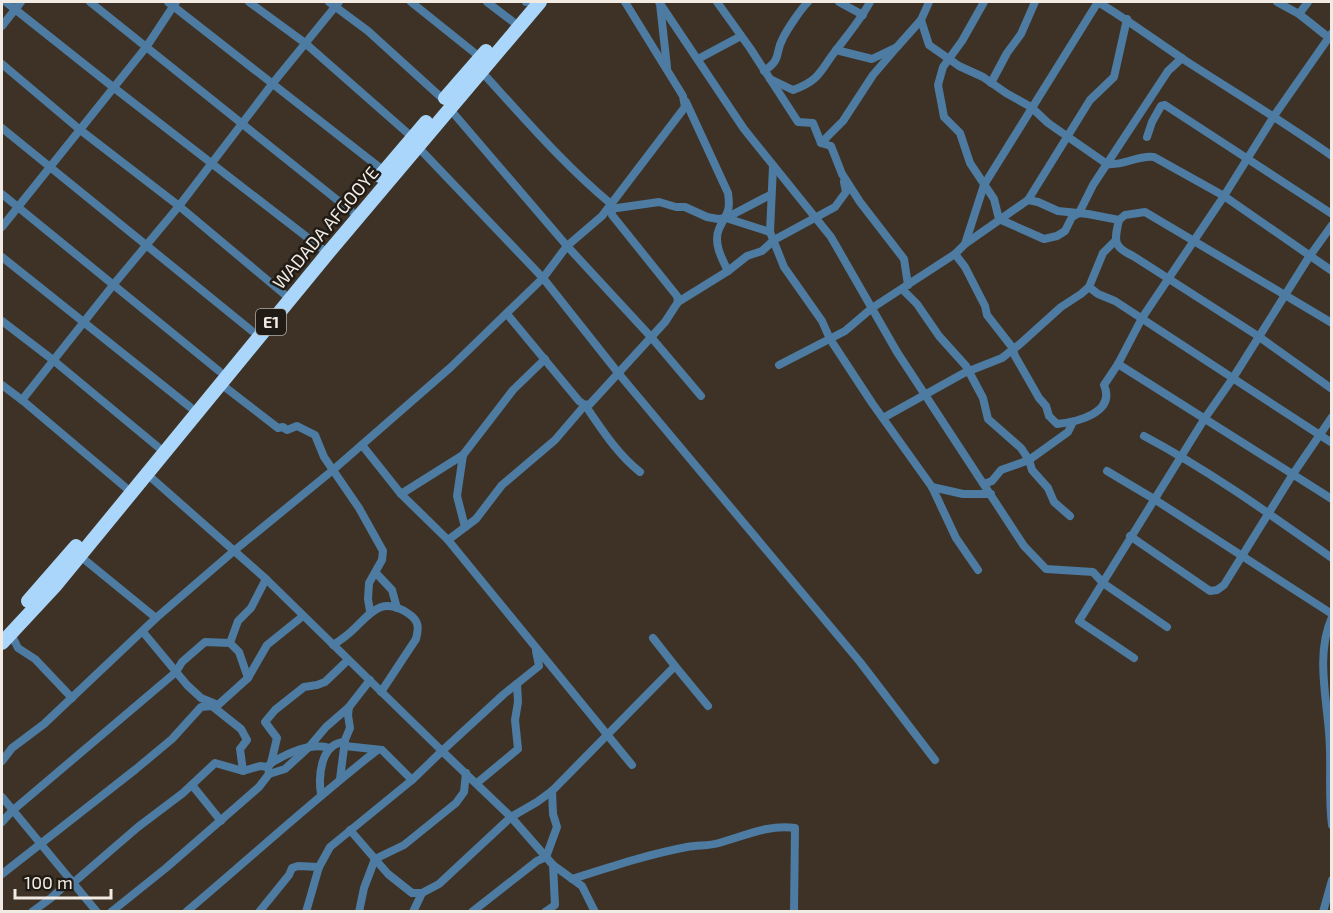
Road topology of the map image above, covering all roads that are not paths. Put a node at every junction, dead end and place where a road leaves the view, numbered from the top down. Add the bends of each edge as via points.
1 (6, 2) edge
2 (21, 2) edge
3 (90, 2) edge
4 (249, 2) edge
5 (411, 2) edge
6 (428, 2) edge
7 (487, 2) edge
8 (530, 2) edge
9 (625, 2) edge
10 (660, 2) edge
11 (717, 2) edge
12 (808, 2) edge
13 (839, 2) edge
14 (870, 2) edge
15 (929, 2) edge
16 (984, 2) edge
17 (1035, 2) edge
18 (1098, 2) edge
19 (1277, 2) edge
20 (1308, 2) edge
21 (172, 3) edge
22 (334, 3) edge
23 (15, 9) junction
24 (422, 10) junction
25 (1299, 14) junction
26 (863, 15) junction
27 (1127, 19) junction
28 (921, 20) junction
29 (512, 21) junction
30 (2, 26) edge
31 (1330, 35) edge
32 (741, 36) junction
33 (305, 43) junction
34 (147, 46) junction
35 (897, 47) junction
36 (836, 50) junction
37 (698, 58) junction
38 (1182, 58) junction
39 (948, 59) junction
40 (2, 64) edge
41 (481, 64) junction
42 (667, 68) junction
43 (764, 71) junction
44 (769, 79) junction
45 (991, 82) junction
46 (273, 83) junction
47 (113, 87) junction
48 (685, 101) junction
49 (446, 104) junction
50 (1031, 107) junction
51 (1274, 116) junction
52 (242, 124) junction
53 (2, 128) edge
54 (79, 129) junction
55 (1068, 137) junction
56 (1147, 137) dead end
57 (415, 142) junction
58 (821, 143) junction
59 (1332, 156) edge
60 (1248, 158) junction
61 (212, 164) junction
62 (1107, 164) junction
63 (50, 166) junction
64 (773, 166) junction
65 (384, 171) junction
66 (843, 174) junction
67 (984, 185) junction
68 (2, 194) edge
69 (770, 195) junction
70 (1224, 196) junction
71 (1028, 200) junction
72 (18, 206) junction
73 (179, 206) junction
74 (611, 207) junction
75 (351, 211) junction
76 (1079, 213) junction
77 (1332, 214) edge
78 (815, 217) junction
79 (726, 218) junction
80 (999, 219) junction
81 (1119, 220) junction
82 (1332, 225) edge
83 (2, 227) edge
84 (770, 232) junction
85 (774, 240) junction
86 (1116, 240) junction
87 (1194, 241) junction
88 (965, 244) junction
89 (147, 245) junction
90 (567, 246) junction
91 (321, 248) junction
92 (955, 254) junction
93 (1309, 256) junction
94 (2, 257) edge
95 (728, 271) junction
96 (1332, 271) edge
97 (543, 278) junction
98 (1168, 279) junction
99 (114, 284) junction
100 (905, 287) junction
101 (1089, 287) junction
102 (284, 294) junction
103 (1284, 295) junction
104 (678, 302) junction
105 (872, 308) junction
106 (507, 314) junction
107 (1142, 318) junction
108 (2, 321) edge
109 (84, 321) junction
110 (1332, 323) edge
111 (252, 331) junction
112 (1258, 336) junction
113 (651, 337) junction
114 (830, 339) junction
115 (1013, 349) junction
116 (545, 359) junction
117 (53, 360) junction
118 (1118, 363) junction
119 (779, 365) dead end
120 (969, 371) junction
121 (619, 374) junction
122 (220, 377) junction
123 (1233, 378) junction
124 (2, 385) edge
125 (1332, 389) edge
126 (924, 394) junction
127 (700, 396) dead end
128 (22, 400) junction
129 (585, 405) junction
130 (190, 407) junction
131 (1332, 417) edge
132 (883, 418) junction
133 (1205, 418) junction
134 (1073, 422) junction
135 (1320, 434) junction
136 (1144, 436) dead end
137 (1332, 443) edge
138 (362, 445) junction
139 (158, 447) junction
140 (463, 455) junction
141 (1182, 457) junction
142 (1029, 460) junction
143 (333, 470) junction
144 (1107, 471) dead end
145 (640, 472) dead end
146 (147, 474) junction
147 (1293, 474) junction
148 (984, 484) junction
149 (126, 487) junction
150 (932, 487) junction
151 (401, 494) junction
152 (991, 495) junction
153 (1154, 499) junction
154 (1332, 499) edge
155 (1269, 513) junction
156 (1070, 516) dead end
157 (465, 527) junction
158 (1130, 536) junction
159 (448, 540) junction
160 (235, 550) junction
161 (80, 555) junction
162 (1242, 557) junction
163 (1332, 558) edge
164 (978, 570) dead end
165 (376, 573) junction
166 (266, 579) junction
167 (1103, 583) junction
168 (397, 608) junction
169 (370, 611) junction
170 (1332, 615) edge
171 (303, 616) junction
172 (156, 618) junction
173 (1167, 627) dead end
174 (143, 632) junction
175 (5, 636) edge
176 (653, 638) dead end
177 (230, 643) junction
178 (333, 645) junction
179 (535, 650) junction
180 (1134, 658) dead end
181 (348, 660) junction
182 (675, 666) junction
183 (176, 672) junction
184 (248, 678) junction
185 (370, 680) junction
186 (518, 684) junction
187 (381, 692) junction
188 (72, 698) junction
189 (215, 706) junction
190 (349, 706) junction
191 (708, 706) dead end
192 (608, 734) junction
193 (345, 744) junction
194 (309, 747) junction
195 (330, 748) junction
196 (376, 751) junction
197 (442, 751) junction
198 (935, 760) dead end
199 (2, 761) edge
200 (632, 765) dead end
201 (269, 768) junction
202 (243, 771) junction
203 (466, 773) junction
204 (340, 779) junction
205 (412, 780) junction
206 (477, 783) junction
207 (192, 785) junction
208 (552, 790) junction
209 (321, 794) junction
210 (2, 797) edge
211 (12, 811) junction
212 (511, 817) junction
213 (220, 821) junction
214 (2, 822) edge
215 (1332, 825) edge
216 (350, 830) junction
217 (42, 845) junction
218 (546, 857) junction
219 (375, 859) junction
220 (553, 865) junction
221 (319, 867) junction
222 (2, 874) edge
223 (572, 879) junction
224 (1332, 880) edge
225 (72, 882) junction
226 (422, 893) junction
227 (555, 909) edge
228 (32, 912) edge
229 (97, 912) edge
230 (111, 912) edge
231 (186, 912) edge
232 (259, 912) edge
233 (306, 912) edge
234 (359, 912) edge
235 (413, 912) edge
236 (472, 912) edge
237 (545, 912) edge
238 (595, 912) edge
239 (794, 912) edge
240 (1323, 912) edge

1 - 23 street
2 - 23 street
3 - 34 street
4 - 33 street
5 - 24 street
6 - 24 street
7 - 29 street
8 - 29 highway, WADADA AFGOOYE / E1
8 - 41 highway, WADADA AFGOOYE / E1
9 - 42 street
10 - 37 street
10 - 42 street
11 - 32 street
12 - 43 street via 782,39 774,64
13 - 26 street
14 - 26 street
15 - 28 street
16 - 39 street
17 - 45 street via 1021,34
18 - 27 street
18 - 50 street
19 - 25 street
20 - 25 street
21 - 34 street
21 - 46 street
22 - 33 street
22 - 49 street
23 - 30 street
23 - 47 street
24 - 41 street
25 - 31 street
26 - 36 street
27 - 38 street
27 - 55 street via 1114,77 1090,100
28 - 35 street
28 - 39 street via 929,45
29 - 41 highway, WADADA AFGOOYE / E1
31 - 51 street
32 - 37 street
32 - 43 street
33 - 46 street
33 - 57 street
34 - 47 street
34 - 52 street
35 - 36 street via 872,59
35 - 58 street via 873,75 843,122
36 - 44 street via 821,73 808,84 793,90
37 - 64 street
38 - 51 street
38 - 62 street via 1168,71
39 - 45 street
39 - 67 street via 938,85 944,117 960,133 970,164
40 - 54 street
41 - 49 highway, WADADA AFGOOYE / E1
41 - 74 street via 547,144
42 - 48 street
43 - 44 street
44 - 58 street via 798,122 813,123
45 - 50 street
46 - 52 street
46 - 65 street
47 - 54 street
47 - 61 street
48 - 74 street via 682,113
48 - 79 street via 728,193
49 - 57 highway, WADADA AFGOOYE / E1
49 - 90 street
50 - 55 street
50 - 67 street
51 - 59 street
51 - 60 street
52 - 61 street
52 - 75 street
53 - 63 street
54 - 63 street
54 - 73 street
55 - 62 street
55 - 71 street
56 - 60 street via 1156,112 1165,105
57 - 65 highway, WADADA AFGOOYE / E1
57 - 97 street
57 - 122 highway, WADADA AFGOOYE / E1
58 - 66 street via 831,146
60 - 70 street
60 - 77 street
61 - 73 street
61 - 91 street
62 - 70 street via 1154,157
62 - 76 street
63 - 72 street
63 - 89 street
64 - 69 street
64 - 78 street
65 - 75 highway, WADADA AFGOOYE / E1
66 - 78 street via 846,192 835,207
66 - 100 street via 904,259
67 - 80 street via 994,199
67 - 88 street
68 - 72 street
69 - 79 street
69 - 84 street
70 - 87 street
70 - 93 street
71 - 76 street via 1059,211
71 - 80 street
72 - 83 street
72 - 99 street
73 - 89 street
73 - 102 street
74 - 79 street via 659,202 707,217
74 - 90 street
74 - 104 street via 612,215
75 - 91 highway, WADADA AFGOOYE / E1
76 - 80 street via 1072,217 1065,231 1044,239
76 - 81 street
78 - 85 street
78 - 105 street
79 - 84 street
79 - 95 street via 718,232 718,247
80 - 88 street
81 - 86 street
81 - 87 street via 1125,215 1145,212
82 - 93 street
84 - 85 street
85 - 95 street
85 - 114 street via 784,267
86 - 98 street via 1123,252
86 - 101 street via 1103,253
87 - 98 street
87 - 103 street
88 - 92 street
89 - 99 street
89 - 111 street
90 - 97 street
90 - 113 street
91 - 102 highway, WADADA AFGOOYE / E1
92 - 100 street
92 - 115 street via 987,315
93 - 96 street
93 - 103 street
94 - 109 street
95 - 104 street
97 - 106 street
97 - 121 street
98 - 107 street
98 - 112 street
99 - 109 street
99 - 122 street
100 - 105 street
100 - 120 street
101 - 107 street
101 - 115 street
102 - 111 highway, WADADA AFGOOYE / E1
103 - 110 street
103 - 112 street
104 - 113 street
105 - 114 street
105 - 126 street
106 - 116 street
106 - 138 street
107 - 118 street
107 - 123 street
108 - 117 street
109 - 117 street
109 - 130 street
111 - 122 highway, WADADA AFGOOYE / E1
112 - 123 street
112 - 125 street
113 - 121 street
113 - 127 street
114 - 119 street
114 - 132 street
115 - 120 street via 1002,358
115 - 134 street via 1049,416 1057,424
116 - 129 street
116 - 140 street via 513,390
117 - 128 street
117 - 139 street
118 - 133 street
118 - 134 street via 1104,385 1100,410
120 - 126 street
120 - 142 street via 987,407 988,419
121 - 129 street
121 - 198 street via 860,662
122 - 130 highway, WADADA AFGOOYE / E1
122 - 143 street via 278,428 297,426 315,435
122 - 146 highway, WADADA AFGOOYE / E1
123 - 133 street
123 - 135 street
124 - 128 street
126 - 132 street
126 - 148 street
128 - 149 street
129 - 145 street
129 - 157 street via 555,440 502,485
130 - 139 highway, WADADA AFGOOYE / E1
131 - 135 street
132 - 150 street
133 - 141 street
133 - 147 street
134 - 142 street via 1068,432
135 - 137 street
135 - 147 street
136 - 141 street
138 - 143 street
138 - 151 street
139 - 149 highway, WADADA AFGOOYE / E1
140 - 151 street
140 - 157 street via 457,495
141 - 153 street
141 - 155 street
142 - 148 street via 1001,470
142 - 156 street via 1054,502
143 - 160 street
143 - 165 street via 383,551
144 - 153 street
146 - 160 street
146 - 161 highway, WADADA AFGOOYE / E1
147 - 154 street
147 - 155 street
148 - 152 street
149 - 175 highway, WADADA AFGOOYE / E1
150 - 152 street
150 - 164 street via 956,538
151 - 159 street
152 - 167 street via 1024,546 1046,569 1093,572
153 - 158 street
153 - 162 street
155 - 162 street
155 - 163 street
157 - 159 street
158 - 162 street via 1210,591 1224,585
158 - 167 street
159 - 179 street
160 - 166 street
160 - 172 street
161 - 172 street
161 - 175 highway, WADADA AFGOOYE / E1
162 - 170 street
165 - 168 street via 392,590
165 - 169 street via 368,588
166 - 171 street
166 - 177 street via 251,608 238,621
167 - 173 street
167 - 180 street via 1079,621
168 - 169 street
168 - 187 street via 414,618 418,630
169 - 178 street
170 - 215 street via 1323,669
171 - 178 street
171 - 184 street via 267,645
172 - 174 street
174 - 183 street
174 - 188 street
175 - 188 street via 35,659
176 - 182 street
177 - 183 street via 206,642
177 - 184 street via 239,652
178 - 181 street
179 - 186 street via 539,666
179 - 192 street
181 - 185 street
181 - 201 street via 325,682 304,687 265,722 277,738
182 - 191 street
182 - 192 street
183 - 189 street via 201,698
183 - 211 street
184 - 189 street
185 - 187 street
185 - 190 street
186 - 197 street
186 - 206 street via 518,749
187 - 197 street
188 - 199 street
189 - 202 street via 241,729 247,740 240,749
189 - 217 street via 201,707 172,739
190 - 193 street via 350,728
190 - 194 street
192 - 200 street
192 - 208 street
193 - 195 street via 336,742
193 - 196 street
193 - 204 street
194 - 195 street
194 - 201 street via 281,757
194 - 201 street via 285,769
195 - 209 street via 321,766
196 - 204 street
196 - 205 street via 387,753
197 - 203 street
197 - 205 street
201 - 202 street via 260,766
201 - 213 street via 259,787
202 - 207 street via 215,762
203 - 206 street
203 - 219 street via 464,792 456,803 404,845
204 - 209 street
205 - 216 street
206 - 212 street
207 - 213 street
207 - 225 street
208 - 212 street
208 - 218 street via 557,827
209 - 231 street
210 - 211 street
211 - 214 street
211 - 217 street
212 - 218 street
212 - 226 street via 439,884
213 - 230 street
216 - 219 street
216 - 221 street via 330,847
217 - 222 street
217 - 225 street
218 - 220 street
218 - 236 street
219 - 226 street via 412,893
219 - 234 street
220 - 223 street
220 - 227 street
221 - 232 street via 292,868
221 - 233 street
223 - 238 street via 582,886
223 - 239 street via 687,847 783,826 795,828
224 - 240 street
225 - 228 street
225 - 229 street
226 - 235 street
227 - 237 street

